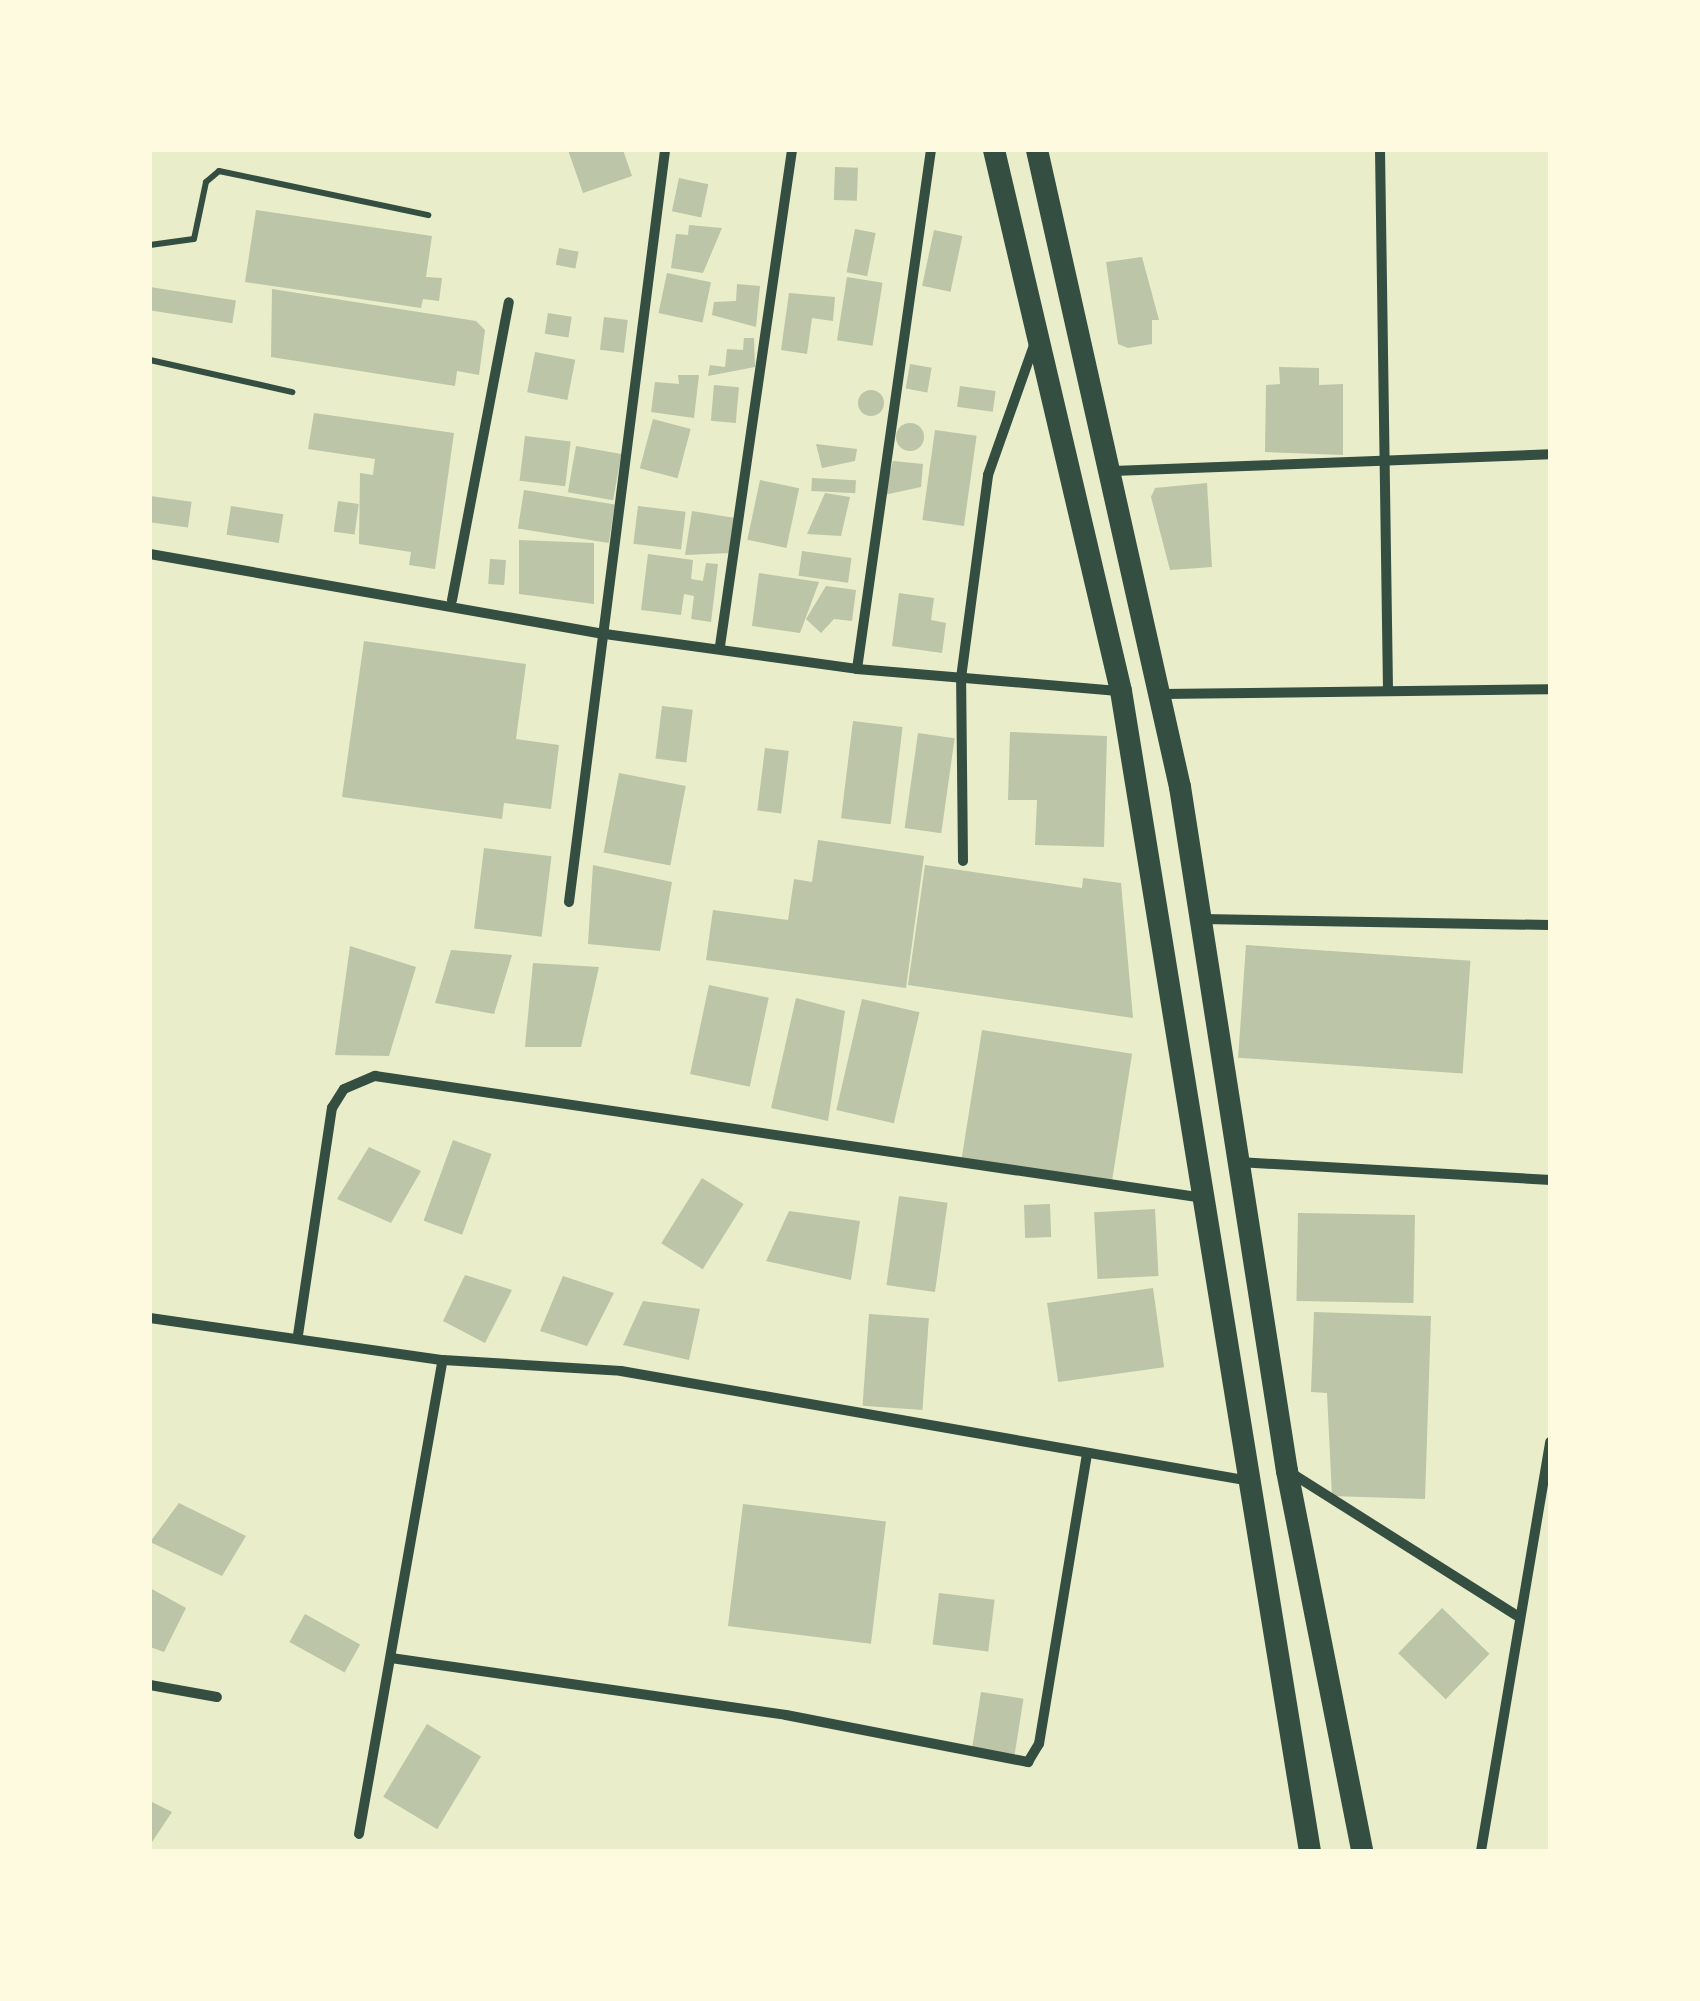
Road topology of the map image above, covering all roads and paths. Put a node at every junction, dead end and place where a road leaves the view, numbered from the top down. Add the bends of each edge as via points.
1 (665, 150) edge
2 (792, 150) edge
3 (931, 150) edge
4 (994, 150) edge
5 (1037, 150) edge
6 (1380, 150) edge
7 (428, 215) dead end
8 (150, 245) edge
9 (509, 302) dead end
10 (1038, 334) junction
11 (150, 360) edge
12 (292, 392) dead end
13 (1550, 454) edge
14 (1388, 464) junction
15 (1113, 471) junction
16 (150, 554) edge
17 (452, 600) junction
18 (605, 634) junction
19 (720, 646) junction
20 (857, 669) junction
21 (962, 678) junction
22 (1550, 689) edge
23 (1388, 690) junction
24 (1120, 691) junction
25 (1162, 694) junction
26 (962, 860) dead end
27 (568, 902) dead end
28 (1202, 918) junction
29 (1550, 926) edge
30 (1238, 1162) junction
31 (1550, 1180) edge
32 (1196, 1197) junction
33 (150, 1318) edge
34 (298, 1335) junction
35 (443, 1360) junction
36 (1550, 1442) edge
37 (1086, 1455) junction
38 (1287, 1470) junction
39 (1244, 1480) junction
40 (1516, 1615) junction
41 (392, 1658) junction
42 (150, 1685) edge
43 (218, 1698) dead end
44 (359, 1834) dead end
45 (1310, 1851) edge
46 (1362, 1851) edge
47 (1481, 1851) edge

1 - 18 street
2 - 19 street
3 - 20 street
4 - 10 main road
5 - 15 main road
6 - 14 street
7 - 8 lane via 219,171 206,182 194,239
9 - 17 street
10 - 21 street via 999,424
10 - 24 main road
11 - 12 lane
13 - 14 street
14 - 15 street
14 - 23 street
15 - 25 main road
16 - 17 street
17 - 18 street
18 - 19 street
18 - 27 street
19 - 20 street
20 - 21 street
21 - 24 street
21 - 26 street
22 - 23 street
23 - 25 street
24 - 32 main road
25 - 28 main road
28 - 29 street
28 - 30 main road
30 - 31 street
30 - 38 main road
32 - 34 street via 374,1076 344,1089 332,1108
32 - 39 main road
33 - 34 street
34 - 35 street
35 - 37 street via 621,1372
35 - 41 street
36 - 40 street
37 - 39 street
37 - 41 street via 1038,1744 1028,1762 786,1714
38 - 40 street
38 - 46 main road
39 - 45 main road
40 - 47 street
41 - 44 street
42 - 43 street

